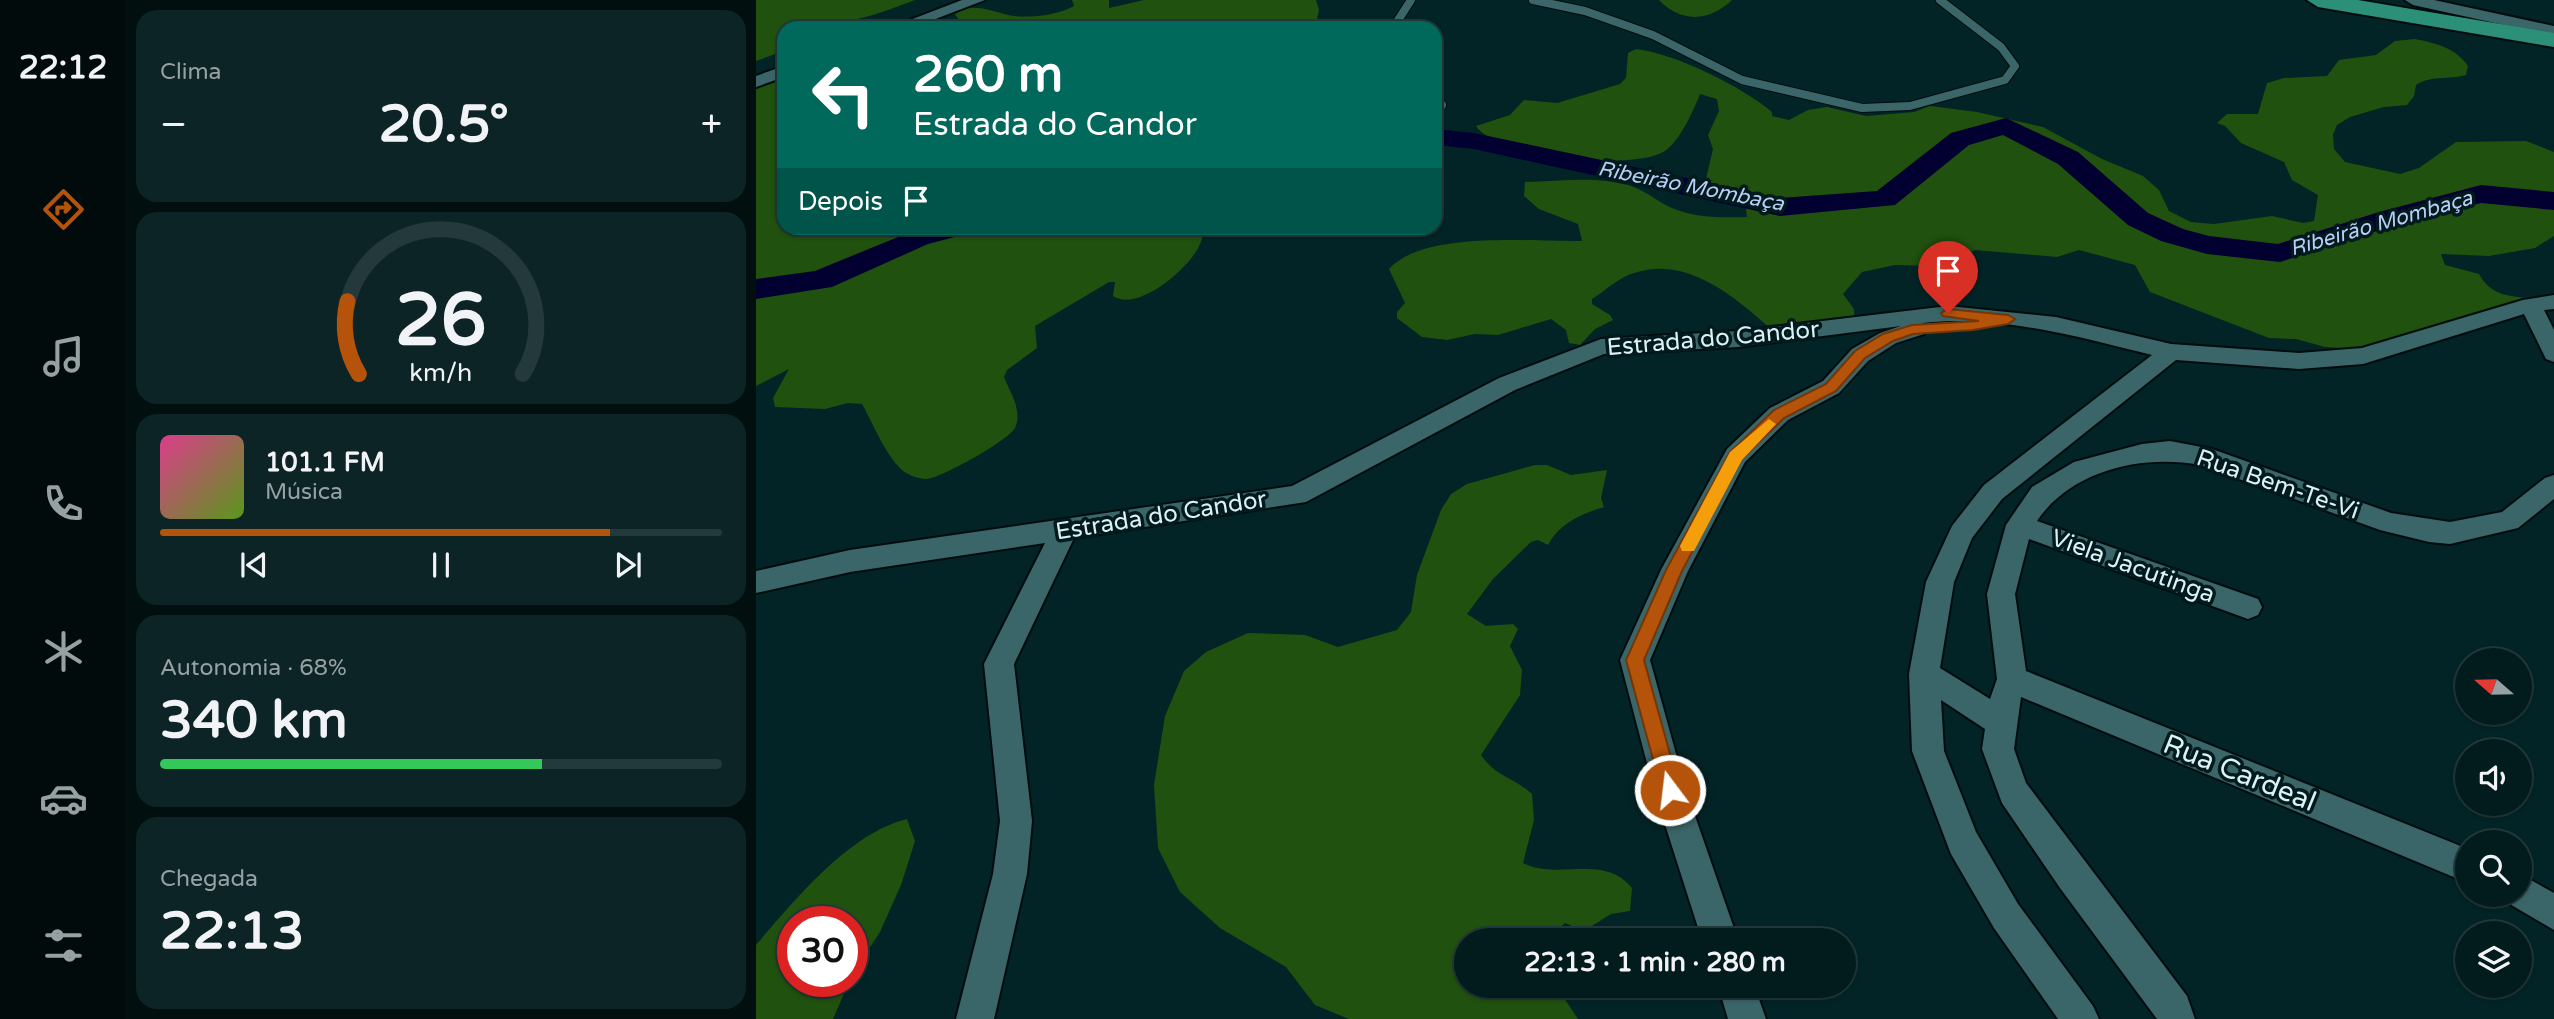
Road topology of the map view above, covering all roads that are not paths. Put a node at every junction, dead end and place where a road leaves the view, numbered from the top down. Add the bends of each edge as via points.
1 (977, 0) edge
2 (1411, 0) edge
3 (1534, 0) edge
4 (1940, 0) edge
5 (2318, 0) edge
6 (2413, 0) edge
7 (917, 21) edge
8 (1398, 21) edge
9 (2553, 34) edge
10 (777, 74) edge
11 (756, 82) edge
12 (2554, 302) edge
13 (2530, 305) junction
14 (2008, 319) junction
15 (2171, 352) junction
16 (2554, 354) edge
17 (2554, 485) edge
18 (2019, 525) junction
19 (1065, 530) junction
20 (756, 582) edge
21 (2248, 607) dead end
22 (1924, 674) junction
23 (2012, 679) junction
24 (2001, 722) junction
25 (2455, 861) edge
26 (2532, 899) edge
27 (2554, 913) edge
28 (1716, 928) edge
29 (1740, 998) edge
30 (975, 1019) edge
31 (1747, 1019) edge
32 (2080, 1019) edge
33 (2176, 1019) edge

1 - 7 street
2 - 8 lane
3 - 4 lane via 1585,11 1653,35 1742,80 1825,102 1882,110 2005,80 2012,73 2015,66 2001,47
5 - 9 highway
6 - 9 street
10 - 11 street
12 - 13 street, Estrada do Candor
13 - 15 street, Estrada do Candor via 2363,356 2299,361
13 - 16 street
14 - 15 street, Estrada do Candor via 2056,324
14 - 19 street, Estrada do Candor via 1948,313 1738,339 1601,347 1507,384 1297,495
14 - 28 street via 1912,329 1888,338 1860,355 1831,387 1779,414 1736,456 1675,570 1635,660 1670,790
15 - 22 street via 1993,492 1961,533 1940,582
17 - 18 street, Rua Bem-Te-Vi via 2509,521 2450,533 2389,523 2203,456 2170,450 2083,469 2041,494
18 - 21 street, Viela Jacutinga
18 - 23 street, Rua Bem-Te-Vi via 2001,594
19 - 20 street, Estrada do Candor via 850,561
19 - 30 street via 999,664 1016,821 1010,874
22 - 24 street
22 - 32 street via 1928,751 1963,842 2006,916
23 - 24 street, Rua Bem-Te-Vi
23 - 25 street, Rua Cardeal
24 - 33 street, Rua Bem-Te-Vi via 1998,749 2013,792 2174,1009
26 - 27 street
29 - 31 street

